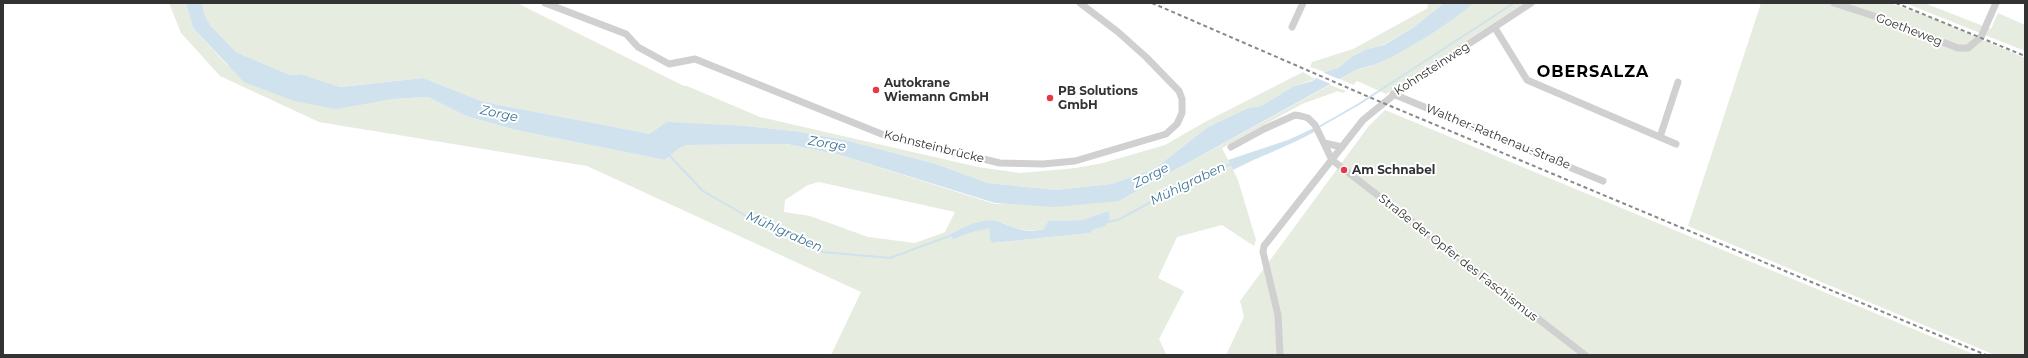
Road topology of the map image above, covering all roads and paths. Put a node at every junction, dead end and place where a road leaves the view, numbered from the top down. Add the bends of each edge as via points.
1 (545, 3) edge
2 (1080, 3) edge
3 (1303, 3) edge
4 (1531, 3) edge
5 (1834, 3) edge
6 (1996, 3) edge
7 (1292, 28) dead end
8 (1495, 28) junction
9 (1678, 82) dead end
10 (1393, 94) junction
11 (1660, 137) junction
12 (1324, 143) junction
13 (1676, 144) dead end
14 (1231, 147) dead end
15 (1342, 147) junction
16 (1332, 160) junction
17 (1603, 181) dead end
18 (1280, 355) edge
19 (1585, 355) edge

1 - 2 street, Kohnsteinbrücke via 626,34 638,47 670,64 696,59 884,135 987,161 1043,164 1075,161 1166,134 1177,124 1182,113 1182,99 1173,83 1118,32
3 - 7 street
4 - 8 street, Kohnsteinweg
5 - 6 street, Goetheweg via 1958,48 1968,48 1981,38
8 - 10 street, Kohnsteinweg
8 - 11 street via 1527,80
9 - 11 street
10 - 15 street, Kohnsteinweg via 1363,120
10 - 17 street, Walther-Rathenau-Straße
11 - 13 street
12 - 14 street via 1315,125 1308,118 1295,115
12 - 15 street
12 - 16 street
15 - 16 street, Kohnsteinweg
16 - 18 street, Kohnsteinweg via 1264,246 1262,252 1278,315
16 - 19 street, Straße der Opfer des Faschismus

